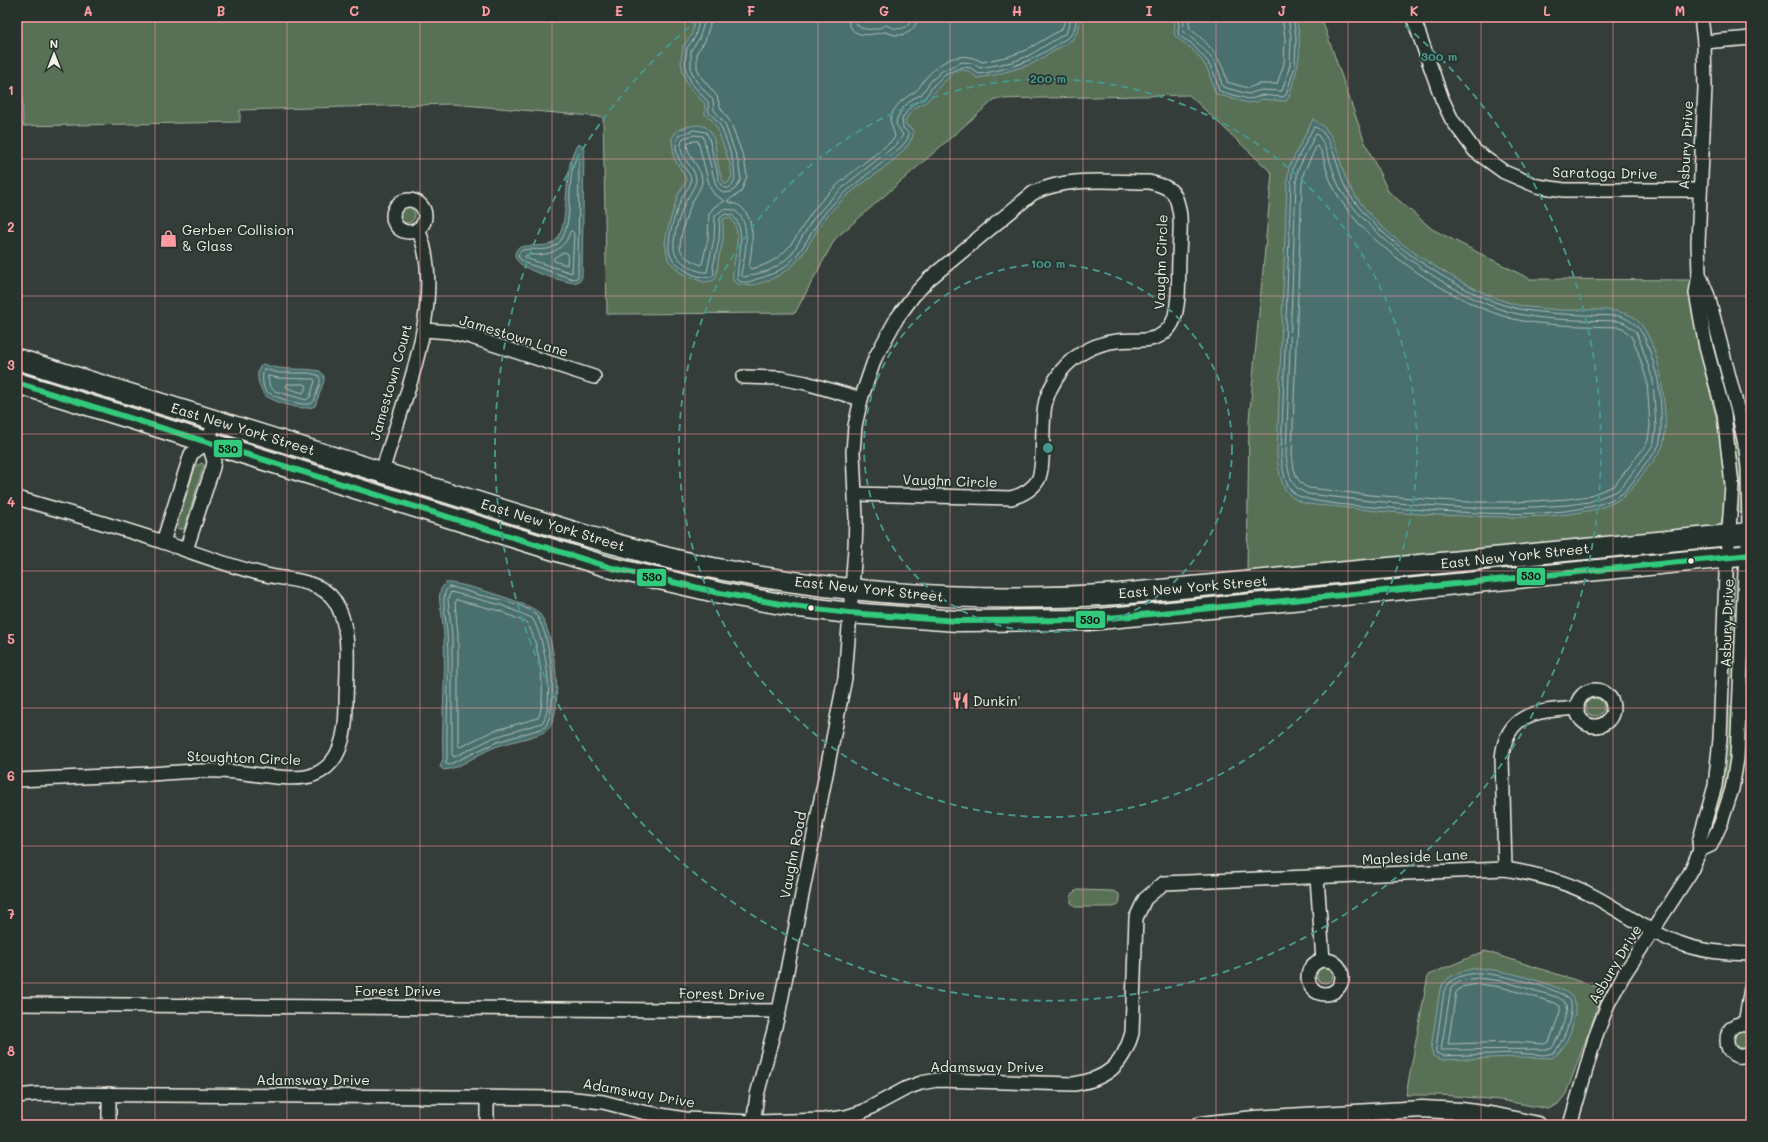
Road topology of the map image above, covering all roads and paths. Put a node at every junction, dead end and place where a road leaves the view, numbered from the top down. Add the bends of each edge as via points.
1 (1413, 17) edge
2 (1701, 17) edge
3 (1751, 38) edge
4 (1704, 42) junction
5 (1700, 190) junction
6 (418, 229) dead end
7 (1699, 274) junction
8 (424, 330) junction
9 (17, 359) edge
10 (743, 377) dead end
11 (594, 378) dead end
12 (17, 383) edge
13 (861, 399) junction
14 (215, 420) junction
15 (208, 442) junction
16 (382, 472) junction
17 (855, 494) junction
18 (17, 498) edge
19 (1750, 533) edge
20 (1728, 535) junction
21 (163, 542) junction
22 (186, 550) junction
23 (1749, 556) edge
24 (1727, 557) junction
25 (851, 590) junction
26 (849, 613) junction
27 (1577, 708) dead end
28 (17, 780) edge
29 (1700, 850) junction
30 (1505, 869) junction
31 (1317, 878) junction
32 (1164, 883) joint
33 (1653, 931) junction
34 (1751, 954) edge
35 (1323, 960) dead end
36 (1751, 988) edge
37 (17, 1004) edge
38 (778, 1011) junction
39 (1748, 1026) edge
40 (1751, 1053) edge
41 (109, 1094) junction
42 (17, 1096) edge
43 (487, 1097) junction
44 (753, 1123) edge
45 (109, 1125) edge
46 (487, 1125) edge
47 (1200, 1125) edge
48 (1538, 1125) edge
49 (1570, 1125) edge

1 - 5 street, Saratoga Drive via 1452,120 1475,151 1504,172 1537,186 1564,190
2 - 4 street, Asbury Drive
3 - 4 street
4 - 5 street, Asbury Drive via 1705,88
5 - 7 street, Asbury Drive
6 - 8 street, Jamestown Court via 423,240 428,268
7 - 19 street, Asbury Drive via 1716,324 1746,449
7 - 20 street, Asbury Drive via 1696,293 1700,317 1724,414 1729,446 1732,485
8 - 11 street, Jamestown Lane via 471,336
8 - 16 street, Jamestown Court
9 - 14 main road, East New York Street
10 - 13 street via 780,378
12 - 15 main road, East New York Street
13 - 17 street, Vaughn Circle via 853,452
13 - 17 street, Vaughn Circle via 875,358 897,318 914,295 1034,193 1065,182 1149,182 1173,193 1180,217 1177,304 1174,320 1161,336 1098,345 1066,365 1055,380 1047,398 1041,466 1038,479 1030,490 1021,496 1011,498
14 - 15 street
14 - 16 main road, East New York Street
15 - 21 street via 191,454
15 - 22 street via 214,461 213,467
15 - 26 main road, East New York Street via 612,568 720,593
16 - 25 main road, East New York Street via 651,554 778,580
17 - 25 street, Vaughn Circle via 855,549
18 - 21 street, Stoughton Circle
19 - 20 main road, East New York Street
19 - 23 street, Asbury Drive
20 - 24 street, Asbury Drive
20 - 25 main road, East New York Street via 1112,595 988,598
21 - 22 street, Stoughton Circle
22 - 28 street, Stoughton Circle via 244,570 315,586 328,593 335,601 346,637 346,714 338,754 321,772 292,778 217,771
23 - 24 main road, East New York Street
23 - 29 street, Asbury Drive via 1737,759 1732,789 1711,845
24 - 26 main road, East New York Street via 1089,620 957,622
24 - 29 street, Asbury Drive via 1720,739 1715,786 1699,842
25 - 26 street, Vaughn Road
26 - 38 street, Vaughn Road via 844,678
27 - 30 street via 1544,710 1529,715 1520,719 1508,733 1502,758
29 - 33 street, Asbury Drive via 1690,873
30 - 31 street, Mapleside Lane
30 - 33 street, Mapleside Lane via 1574,887
31 - 32 street, Mapleside Lane
31 - 35 street
32 - 44 street, Adamsway Drive via 1145,899 1136,918 1132,1033 1123,1056 1108,1073 1074,1084 938,1080 907,1088 874,1106 846,1117
33 - 34 street, Mapleside Lane via 1698,949
33 - 49 street, Asbury Drive via 1623,976 1602,1017
36 - 39 street
37 - 38 street, Forest Drive
38 - 44 street, Vaughn Road via 761,1074
39 - 40 street via 1735,1026 1730,1029 1726,1044 1732,1053 1737,1055
41 - 42 street, Adamsway Drive
41 - 43 street, Adamsway Drive
41 - 45 street
43 - 44 street, Adamsway Drive via 580,1099 671,1117
43 - 46 street
47 - 48 street via 1254,1119 1422,1109 1468,1112

